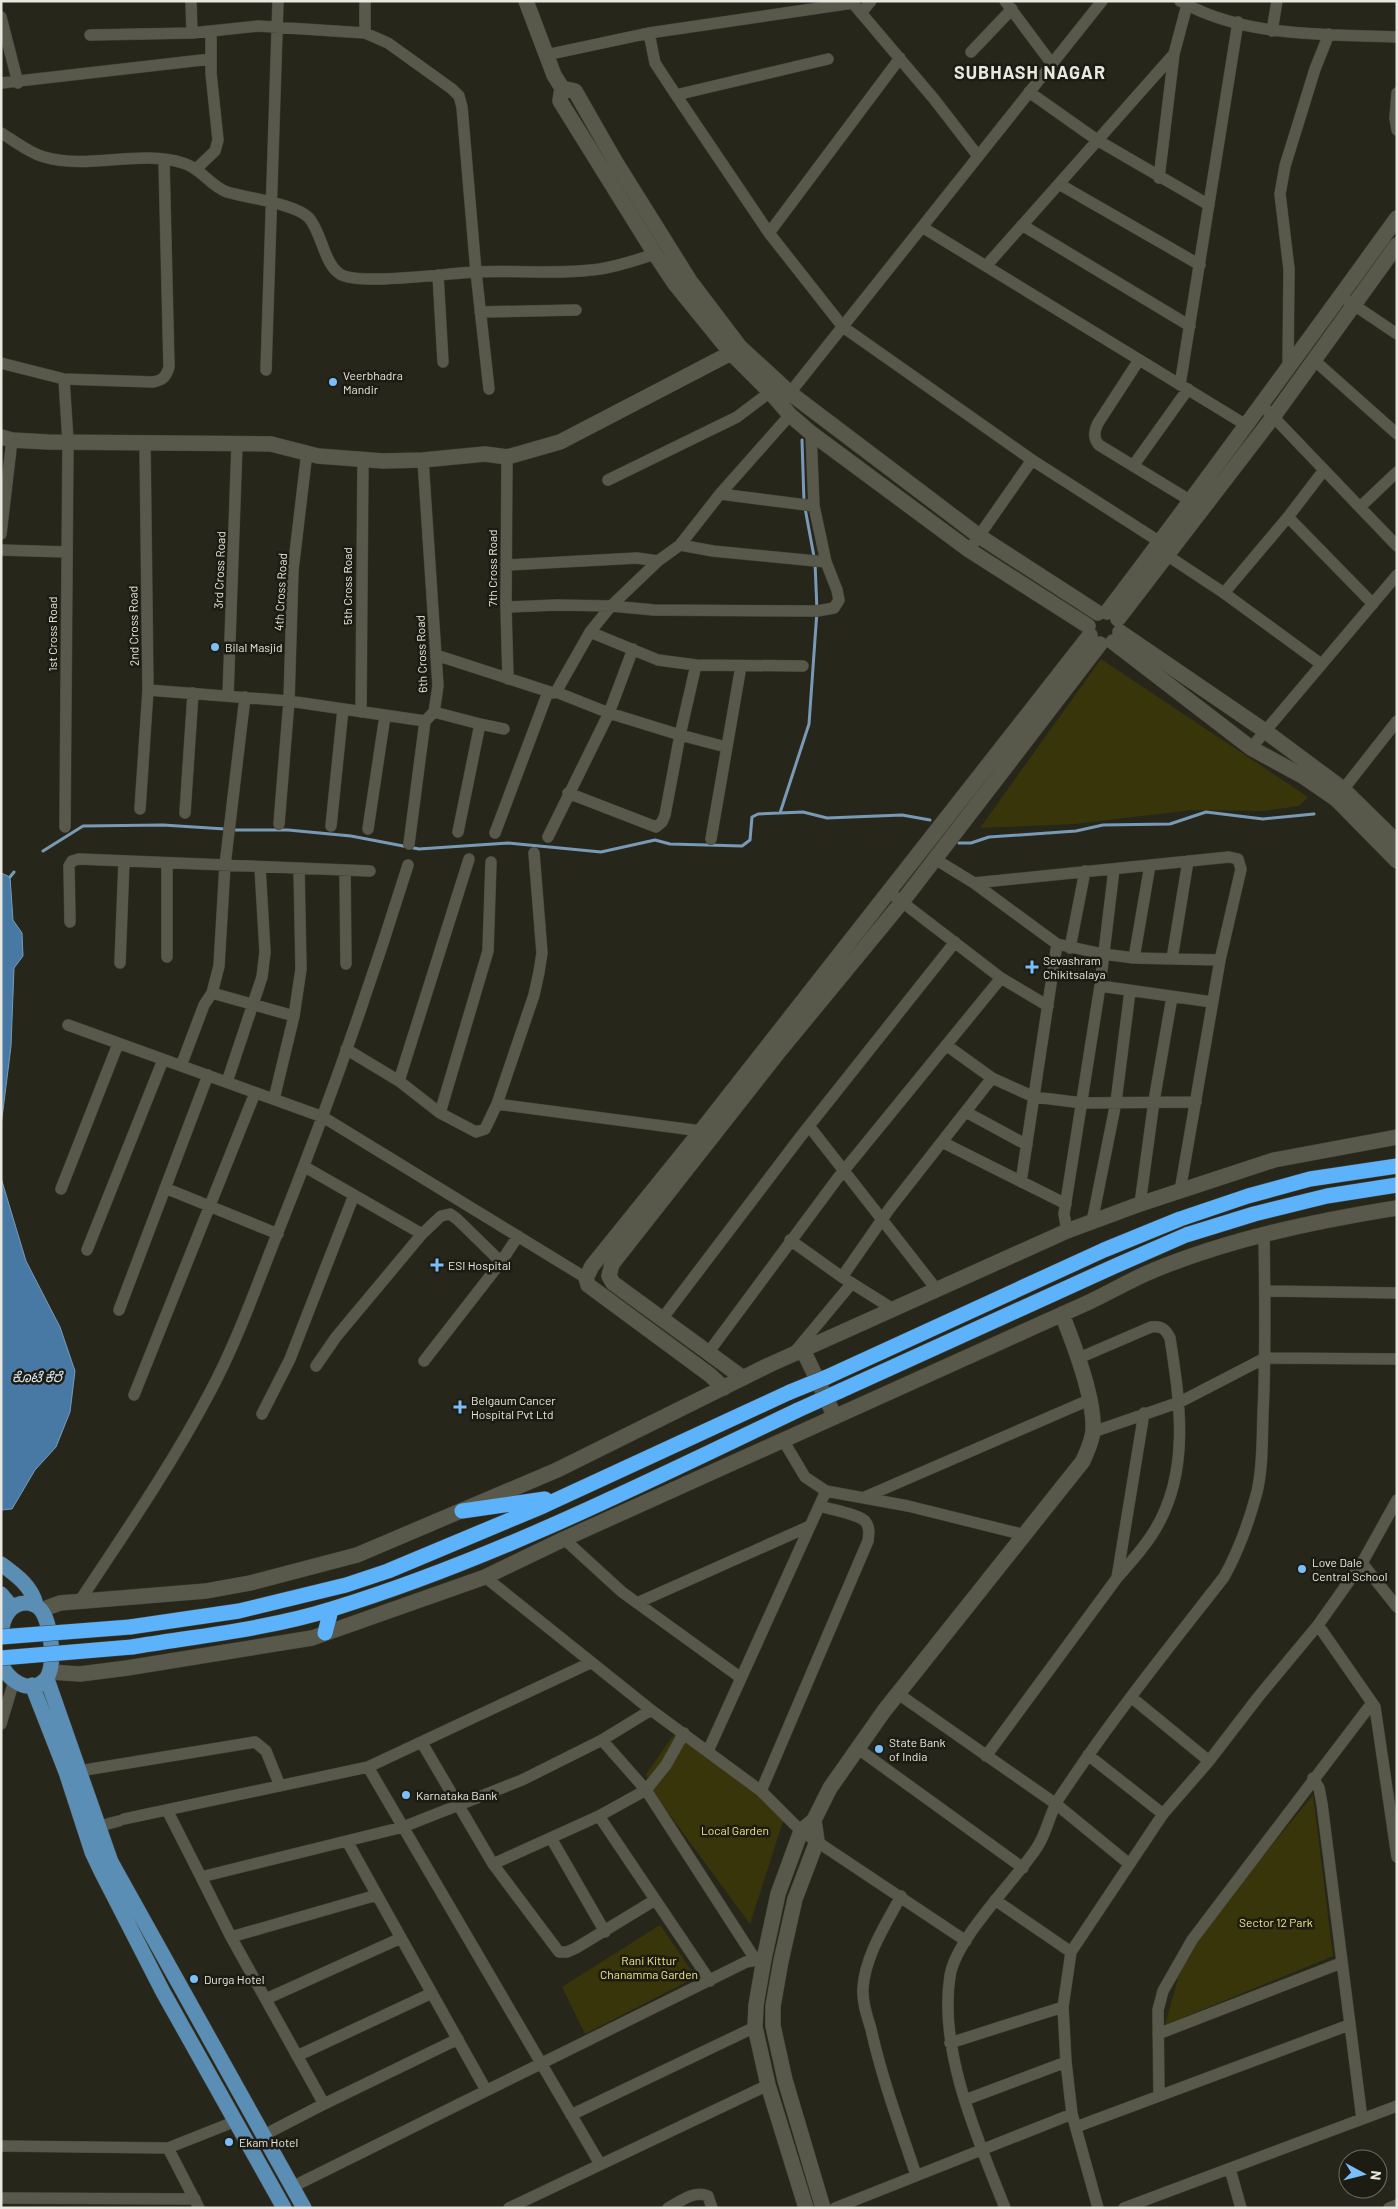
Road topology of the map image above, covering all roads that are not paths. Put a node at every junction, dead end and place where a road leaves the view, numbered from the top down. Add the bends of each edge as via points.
1 (191, 1) edge
2 (278, 1) edge
3 (365, 1) edge
4 (526, 1) edge
5 (870, 1) edge
6 (1102, 1) edge
7 (1277, 1) edge
8 (852, 2) edge
9 (1184, 3) edge
10 (1008, 5) edge
11 (861, 13) junction
12 (1, 18) edge
13 (1238, 22) junction
14 (278, 26) junction
15 (211, 30) junction
16 (1272, 31) junction
17 (192, 32) junction
18 (365, 33) junction
19 (649, 33) junction
20 (1329, 34) junction
21 (90, 35) dead end
22 (1397, 37) edge
23 (971, 52) dead end
24 (1174, 54) junction
25 (546, 55) junction
26 (900, 58) junction
27 (211, 59) junction
28 (828, 60) dead end
29 (1052, 64) junction
30 (18, 82) junction
31 (1, 83) edge
32 (562, 88) junction
33 (1029, 92) junction
34 (1397, 93) edge
35 (676, 95) junction
36 (1397, 130) edge
37 (1, 133) edge
38 (1098, 140) junction
39 (978, 156) junction
40 (164, 160) junction
41 (196, 169) junction
42 (1159, 178) junction
43 (1059, 184) junction
44 (271, 203) junction
45 (1209, 206) junction
46 (1397, 218) edge
47 (1022, 225) junction
48 (922, 227) junction
49 (769, 233) junction
50 (1397, 245) edge
51 (655, 254) junction
52 (1200, 265) junction
53 (986, 266) junction
54 (476, 272) junction
55 (438, 275) junction
56 (1340, 296) junction
57 (1355, 306) junction
58 (576, 310) dead end
59 (480, 312) junction
60 (1190, 326) junction
61 (843, 327) junction
62 (1397, 334) edge
63 (731, 353) junction
64 (1139, 360) junction
65 (1314, 360) junction
66 (443, 362) dead end
67 (1, 363) edge
68 (1288, 367) junction
69 (266, 370) dead end
70 (64, 380) junction
71 (1184, 387) junction
72 (488, 390) dead end
73 (770, 392) junction
74 (787, 404) junction
75 (1262, 406) junction
76 (1273, 417) junction
77 (1246, 425) junction
78 (811, 433) junction
79 (1397, 434) edge
80 (6, 438) edge
81 (68, 441) junction
82 (145, 443) junction
83 (238, 445) junction
84 (307, 452) junction
85 (507, 457) junction
86 (363, 459) junction
87 (423, 460) junction
88 (1032, 460) junction
89 (1133, 466) junction
90 (1324, 470) junction
91 (1397, 472) edge
92 (608, 480) dead end
93 (720, 494) junction
94 (1190, 501) junction
95 (814, 506) junction
96 (1360, 507) junction
97 (1288, 516) junction
98 (1, 534) edge
99 (979, 536) junction
100 (1160, 542) junction
101 (680, 545) junction
102 (1397, 546) edge
103 (1, 550) edge
104 (969, 550) junction
105 (67, 552) junction
106 (1168, 556) junction
107 (658, 561) junction
108 (826, 562) junction
109 (506, 565) junction
110 (1397, 575) edge
111 (1224, 593) junction
112 (1373, 604) junction
113 (611, 606) junction
114 (506, 607) junction
115 (1104, 628) junction
116 (590, 632) junction
117 (633, 649) junction
118 (436, 655) junction
119 (1321, 664) junction
120 (696, 665) junction
121 (741, 666) junction
122 (802, 666) dead end
123 (508, 678) junction
124 (148, 690) junction
125 (552, 692) junction
126 (193, 693) junction
127 (228, 696) junction
128 (246, 697) junction
129 (289, 701) junction
130 (343, 709) junction
131 (361, 712) junction
132 (434, 712) junction
133 (609, 713) junction
134 (385, 716) junction
135 (426, 721) junction
136 (1397, 721) edge
137 (480, 724) junction
138 (504, 729) dead end
139 (1265, 731) junction
140 (680, 735) junction
141 (726, 748) junction
142 (1251, 748) junction
143 (568, 793) junction
144 (1339, 794) junction
145 (140, 809) dead end
146 (185, 813) dead end
147 (279, 824) dead end
148 (331, 826) dead end
149 (65, 827) dead end
150 (368, 829) dead end
151 (939, 829) junction
152 (458, 832) dead end
153 (495, 833) dead end
154 (548, 837) dead end
155 (711, 839) dead end
156 (952, 839) junction
157 (1397, 842) edge
158 (409, 844) dead end
159 (534, 853) dead end
160 (470, 859) dead end
161 (935, 859) junction
162 (124, 861) junction
163 (1188, 861) junction
164 (1397, 861) edge
165 (490, 862) dead end
166 (167, 863) junction
167 (226, 865) junction
168 (408, 865) dead end
169 (1150, 865) junction
170 (260, 867) junction
171 (299, 868) junction
172 (1114, 869) junction
173 (345, 870) junction
174 (370, 871) dead end
175 (1086, 871) junction
176 (974, 883) junction
177 (889, 892) junction
178 (902, 902) junction
179 (70, 922) dead end
180 (955, 942) junction
181 (1057, 944) junction
182 (1070, 948) junction
183 (1103, 954) junction
184 (167, 957) dead end
185 (1134, 958) junction
186 (1172, 959) junction
187 (1220, 960) junction
188 (120, 963) dead end
189 (346, 964) dead end
190 (1001, 978) junction
191 (1100, 986) junction
192 (1130, 991) junction
193 (212, 993) junction
194 (1172, 997) junction
195 (1212, 1002) junction
196 (252, 1004) junction
197 (1048, 1006) junction
198 (294, 1016) junction
199 (68, 1026) dead end
200 (118, 1044) junction
201 (946, 1045) junction
202 (346, 1049) junction
203 (163, 1060) junction
204 (181, 1066) junction
205 (208, 1075) junction
206 (992, 1078) junction
207 (399, 1081) junction
208 (227, 1082) junction
209 (255, 1093) junction
210 (1034, 1097) junction
211 (274, 1099) junction
212 (1154, 1101) junction
213 (1116, 1102) junction
214 (1196, 1102) junction
215 (1083, 1103) junction
216 (497, 1104) junction
217 (966, 1112) junction
218 (440, 1113) junction
219 (323, 1117) junction
220 (809, 1126) junction
221 (701, 1130) junction
222 (1397, 1137) edge
223 (942, 1142) junction
224 (1027, 1145) junction
225 (1397, 1166) edge
226 (305, 1167) junction
227 (844, 1170) junction
228 (1021, 1182) junction
229 (1397, 1185) edge
230 (165, 1188) junction
231 (61, 1190) dead end
232 (1180, 1191) junction
233 (354, 1195) junction
234 (1066, 1204) junction
235 (1140, 1204) junction
236 (210, 1206) junction
237 (1397, 1208) edge
238 (882, 1219) junction
239 (1092, 1222) junction
240 (1066, 1231) junction
241 (278, 1234) junction
242 (422, 1234) junction
243 (1264, 1235) junction
244 (518, 1236) junction
245 (790, 1240) junction
246 (88, 1250) dead end
247 (501, 1262) junction
248 (586, 1278) junction
249 (847, 1280) junction
250 (937, 1290) junction
251 (1265, 1291) junction
252 (1397, 1293) edge
253 (893, 1309) junction
254 (119, 1310) dead end
255 (1062, 1314) junction
256 (662, 1319) junction
257 (797, 1352) junction
258 (708, 1353) junction
259 (1079, 1358) junction
260 (1265, 1358) junction
261 (1397, 1359) edge
262 (424, 1361) dead end
263 (316, 1366) dead end
264 (744, 1378) junction
265 (724, 1388) junction
266 (134, 1395) dead end
267 (1089, 1400) junction
268 (1180, 1402) junction
269 (1144, 1412) junction
270 (262, 1414) dead end
271 (834, 1417) junction
272 (1093, 1432) junction
273 (783, 1440) junction
274 (826, 1491) junction
275 (564, 1496) junction
276 (865, 1497) junction
277 (1397, 1500) edge
278 (819, 1506) junction
279 (462, 1511) junction
280 (1390, 1514) junction
281 (810, 1526) junction
282 (1397, 1526) edge
283 (1025, 1535) junction
284 (564, 1539) junction
285 (1362, 1563) junction
286 (1, 1564) edge
287 (485, 1577) junction
288 (1117, 1578) junction
289 (1, 1594) edge
290 (79, 1602) junction
291 (637, 1603) junction
292 (1397, 1607) edge
293 (39, 1608) junction
294 (7, 1610) edge
295 (331, 1610) junction
296 (1318, 1625) junction
297 (325, 1633) junction
298 (1, 1635) edge
299 (1, 1658) edge
300 (590, 1663) junction
301 (5, 1673) edge
302 (48, 1676) junction
303 (741, 1678) junction
304 (32, 1685) junction
305 (897, 1693) junction
306 (1131, 1697) junction
307 (1372, 1702) junction
308 (651, 1710) junction
309 (1, 1724) edge
310 (684, 1733) junction
311 (602, 1740) junction
312 (422, 1743) junction
313 (857, 1748) junction
314 (708, 1751) junction
315 (1088, 1755) junction
316 (986, 1756) junction
317 (1209, 1761) junction
318 (368, 1767) junction
319 (80, 1771) junction
320 (1314, 1778) junction
321 (280, 1786) junction
322 (646, 1790) junction
323 (761, 1792) junction
324 (1056, 1804) junction
325 (460, 1806) junction
326 (167, 1810) junction
327 (1163, 1814) junction
328 (599, 1816) junction
329 (814, 1820) junction
330 (403, 1827) junction
331 (91, 1828) junction
332 (801, 1831) junction
333 (551, 1838) junction
334 (347, 1841) junction
335 (816, 1841) junction
336 (1397, 1857) edge
337 (1128, 1863) junction
338 (493, 1864) junction
339 (1023, 1868) junction
340 (201, 1877) junction
341 (377, 1895) junction
342 (901, 1896) junction
343 (655, 1900) junction
344 (995, 1900) junction
345 (129, 1911) junction
346 (605, 1932) junction
347 (231, 1937) junction
348 (402, 1938) junction
349 (966, 1941) junction
350 (1071, 1952) junction
351 (759, 1959) junction
352 (1341, 1964) junction
353 (710, 1981) junction
354 (432, 1993) junction
355 (266, 1999) junction
356 (1063, 2007) junction
357 (1348, 2025) junction
358 (756, 2027) junction
359 (1158, 2034) junction
360 (458, 2039) junction
361 (950, 2043) junction
362 (298, 2056) junction
363 (1066, 2062) junction
364 (540, 2064) junction
365 (768, 2085) junction
366 (486, 2090) junction
367 (238, 2091) junction
368 (1159, 2096) junction
369 (224, 2100) junction
370 (965, 2100) junction
371 (324, 2104) junction
372 (1397, 2106) edge
373 (1072, 2114) junction
374 (571, 2116) junction
375 (1362, 2119) junction
376 (236, 2121) junction
377 (1076, 2127) junction
378 (264, 2135) junction
379 (1, 2146) edge
380 (168, 2148) junction
381 (981, 2151) junction
382 (600, 2164) junction
383 (1230, 2169) junction
384 (916, 2175) junction
385 (292, 2187) junction
386 (1, 2198) edge
387 (197, 2204) edge
388 (1148, 2204) edge
389 (1397, 2205) edge
390 (284, 2208) edge
391 (304, 2208) edge
392 (509, 2208) edge
393 (668, 2208) edge
394 (712, 2208) edge
395 (806, 2208) edge
396 (823, 2208) edge
397 (834, 2208) edge
398 (1006, 2208) edge
399 (1098, 2208) edge
400 (1124, 2208) edge
401 (1241, 2208) edge
402 (1389, 2208) edge

1 - 17 street
2 - 14 street
3 - 18 street
4 - 25 street
5 - 11 street
6 - 29 street
7 - 16 street
8 - 11 street
8 - 19 street
9 - 13 street
9 - 24 street
10 - 23 street
10 - 29 street
11 - 26 street
12 - 30 street
13 - 16 street
13 - 45 street
14 - 15 street
14 - 18 street
14 - 44 street
15 - 17 street
15 - 27 street
16 - 20 street
17 - 21 street
18 - 54 street via 388,43 459,96
19 - 25 street
19 - 35 street via 655,63
20 - 22 street
20 - 68 street via 1285,166 1280,194 1289,268
24 - 38 street
24 - 42 street
25 - 32 street
26 - 39 street
26 - 49 street
27 - 30 street
27 - 41 street via 218,140 215,151
28 - 35 street
29 - 33 street
30 - 31 street
32 - 51 street via 560,101
32 - 74 street via 575,91 690,281
33 - 38 street
33 - 39 street
34 - 36 street
35 - 49 street
37 - 40 street via 34,153 52,159 102,162
38 - 42 street
38 - 43 street
39 - 48 street
40 - 41 street
40 - 70 street via 169,367 166,375 162,380 153,382
41 - 44 street via 225,191
42 - 45 street
43 - 47 street
43 - 52 street
44 - 55 street via 309,217 332,267 339,274 362,279
44 - 69 street
45 - 52 street
46 - 56 street
47 - 53 street
47 - 60 street
48 - 53 street
48 - 61 street
49 - 61 street
50 - 57 street
51 - 54 street via 584,270
51 - 63 street
52 - 60 street
53 - 64 street
54 - 55 street
54 - 59 street
55 - 66 street
56 - 57 street
56 - 68 street
57 - 62 street
57 - 65 street
58 - 59 street
59 - 72 street
60 - 71 street
61 - 74 street
61 - 88 street
63 - 73 street
63 - 85 street via 560,442
64 - 71 street
64 - 89 street via 1095,431 1099,445
65 - 76 street
65 - 79 street
67 - 70 street
68 - 75 street
70 - 81 street, 1st Cross Road
71 - 77 street
71 - 89 street
73 - 74 street
73 - 92 street via 736,417
74 - 78 street
74 - 93 street
74 - 99 street
75 - 76 street
75 - 77 street
76 - 90 street
76 - 106 street
77 - 94 street
78 - 95 street
78 - 104 street
80 - 81 street
80 - 98 street
81 - 82 street
81 - 105 street, 1st Cross Road
82 - 83 street
82 - 124 street, 2nd Cross Road
83 - 84 street via 271,444
83 - 127 street, 3rd Cross Road
84 - 86 street via 318,456
84 - 129 street, 4th Cross Road via 293,570
85 - 87 street via 485,454
85 - 109 street, 7th Cross Road
86 - 87 street
86 - 131 street, 5th Cross Road
87 - 118 street, 6th Cross Road
88 - 99 street
88 - 100 street
89 - 94 street
90 - 96 street
90 - 97 street
91 - 96 street
93 - 95 street
93 - 101 street
94 - 100 street
95 - 108 street
96 - 102 street
97 - 111 street
97 - 112 street
99 - 104 street
99 - 115 street
100 - 115 street
101 - 107 street
101 - 108 street
103 - 105 street
104 - 115 street
105 - 149 street, 1st Cross Road
106 - 111 street
106 - 115 street
107 - 109 street via 638,558
107 - 113 street
108 - 113 street via 839,600 834,608 825,611 654,610
109 - 114 street, 7th Cross Road
110 - 112 street
111 - 119 street
112 - 119 street
113 - 114 street
113 - 116 street
114 - 123 street, 7th Cross Road
115 - 139 street
115 - 142 street
115 - 151 street
115 - 156 street
116 - 117 street
116 - 125 street
117 - 120 street via 658,660
117 - 133 street
118 - 123 street
118 - 132 street, 6th Cross Road via 438,686
119 - 139 street
120 - 121 street
120 - 140 street
121 - 122 street
121 - 141 street
123 - 125 street
124 - 126 street
124 - 145 street, 2nd Cross Road
125 - 133 street
125 - 153 street
126 - 127 street
126 - 146 street
127 - 128 street
128 - 129 street
128 - 167 street
129 - 130 street
129 - 147 street, 4th Cross Road
130 - 131 street
130 - 148 street
131 - 134 street
132 - 135 street
132 - 137 street
133 - 140 street
133 - 143 street
134 - 135 street
134 - 150 street
135 - 158 street
136 - 144 street
137 - 138 street
137 - 152 street
139 - 142 street
139 - 144 street
140 - 141 street
140 - 143 street via 664,815 656,827
141 - 155 street
142 - 144 street
143 - 154 street
144 - 157 street
144 - 164 street
151 - 156 street
151 - 177 street
156 - 161 street
159 - 216 street via 542,953 534,995
160 - 207 street
161 - 176 street
161 - 178 street
162 - 166 street
162 - 179 street via 72,861
162 - 188 street
163 - 169 street
163 - 186 street
163 - 187 street via 1229,857 1238,859 1240,864
165 - 218 street via 488,951
166 - 167 street
166 - 184 street
167 - 170 street
167 - 193 street via 219,966
168 - 202 street
169 - 172 street
169 - 185 street
170 - 171 street
170 - 196 street via 265,952 262,977
171 - 173 street
171 - 198 street via 302,951
172 - 175 street
172 - 183 street
173 - 174 street
173 - 189 street
175 - 176 street
175 - 182 street
176 - 181 street
177 - 178 street
177 - 221 street
178 - 180 street
178 - 256 street via 777,1054 612,1264 609,1276 613,1283
180 - 190 street
180 - 220 street
181 - 182 street
181 - 197 street
182 - 183 street
183 - 185 street
183 - 191 street
185 - 186 street
186 - 187 street
187 - 195 street
190 - 197 street
190 - 201 street
191 - 192 street
191 - 215 street
192 - 194 street
192 - 213 street
193 - 196 street
193 - 204 street via 204,1004
194 - 195 street
194 - 212 street
195 - 214 street
196 - 198 street
196 - 208 street
197 - 210 street
198 - 211 street
199 - 200 street
200 - 203 street
200 - 231 street
201 - 206 street
201 - 227 street
202 - 207 street
202 - 219 street
203 - 204 street
203 - 246 street
204 - 205 street
205 - 208 street
205 - 230 street
206 - 210 street
206 - 217 street
207 - 218 street
208 - 209 street
209 - 211 street
209 - 236 street
210 - 215 street
210 - 224 street
211 - 219 street
212 - 213 street
212 - 214 street
212 - 235 street
213 - 215 street
213 - 239 street
214 - 232 street
215 - 234 street
216 - 218 street via 485,1129 476,1132
216 - 221 street
217 - 223 street
217 - 224 street
219 - 226 street
219 - 244 street
220 - 227 street
220 - 256 street
221 - 248 street via 592,1266
222 - 232 street via 1274,1160
223 - 228 street
223 - 238 street
224 - 228 street
225 - 275 highway, bridge via 1310,1179 1180,1219 1104,1250
226 - 233 street
226 - 241 street
227 - 238 street
227 - 245 street
228 - 234 street
229 - 295 highway, bridge via 1327,1196 1186,1235 578,1512 463,1562
230 - 236 street
230 - 254 street
232 - 235 street
233 - 242 street
233 - 270 street via 290,1359
234 - 240 street
235 - 239 street
236 - 241 street
236 - 266 street
237 - 243 street
238 - 249 street
238 - 250 street
239 - 240 street
240 - 250 street
241 - 290 street via 209,1395
242 - 247 street via 441,1216 450,1214
242 - 263 street via 336,1337
243 - 251 street
243 - 255 street via 1152,1271
244 - 247 street
244 - 248 street
245 - 249 street
245 - 258 street
247 - 262 street
248 - 265 street via 588,1285
249 - 253 street
249 - 257 street
250 - 253 street
251 - 252 street
251 - 260 street
253 - 257 street
255 - 259 street
255 - 271 street
256 - 258 street
257 - 264 street
257 - 271 street
258 - 264 street
259 - 267 street
259 - 268 street via 1150,1327 1160,1326 1170,1338
260 - 261 street
260 - 268 street
260 - 306 street via 1261,1467 1257,1491 1236,1555 1224,1577
264 - 265 street
265 - 279 street via 557,1470
267 - 272 street
267 - 276 street
268 - 269 street
268 - 288 street via 1180,1438 1168,1503 1138,1555
269 - 272 street
269 - 288 street
271 - 273 street
272 - 283 street via 1082,1461
273 - 274 street via 804,1477
273 - 284 street
274 - 276 street
274 - 278 street
275 - 279 highway
275 - 298 highway, bridge via 431,1553 346,1585 239,1611 130,1628
276 - 283 street
277 - 280 street
278 - 281 street
278 - 323 street via 865,1522 869,1530 868,1541
279 - 290 street via 357,1555 250,1583 206,1591
280 - 282 street
280 - 285 street
281 - 291 street
281 - 303 street
283 - 305 street
284 - 287 street
284 - 291 street
285 - 292 street
285 - 296 street
286 - 293 main road via 25,1583
287 - 297 street
287 - 300 street
288 - 316 street
289 - 294 main road
290 - 293 street
291 - 303 street
293 - 294 main road via 24,1603
293 - 302 main road via 50,1640 52,1656
294 - 298 main road
295 - 297 highway
295 - 299 highway, bridge via 232,1631 132,1647
296 - 307 street
296 - 317 street
297 - 302 street via 298,1641 127,1668
300 - 308 street
300 - 312 street
301 - 304 main road
301 - 309 street
302 - 304 main road
302 - 319 main road
303 - 314 street
304 - 331 main road
305 - 313 street
305 - 316 street
306 - 315 street
306 - 317 street
307 - 320 street
307 - 336 street via 1378,1720
308 - 310 street
308 - 311 street
310 - 314 street
310 - 322 street via 666,1765
311 - 322 street
311 - 325 street via 522,1780
312 - 318 street
312 - 325 street
313 - 329 street via 830,1788
313 - 339 street
314 - 323 street
315 - 324 street
315 - 327 street
316 - 324 street
317 - 327 street
318 - 321 street
318 - 330 street
319 - 321 street via 254,1742 266,1752
319 - 331 main road
320 - 352 street via 1322,1804
320 - 359 street via 1192,1940 1162,1991
321 - 326 street
322 - 328 street
322 - 351 street
323 - 332 street
324 - 337 street
324 - 339 street via 1045,1835
325 - 330 street
325 - 338 street
326 - 331 street
326 - 340 street
327 - 337 street
328 - 333 street
328 - 343 street
329 - 332 street
329 - 335 street
330 - 334 street
330 - 364 street
331 - 345 main road via 111,1862
332 - 335 street
332 - 351 street
333 - 338 street
333 - 346 street
334 - 340 street
334 - 341 street
335 - 342 street
335 - 396 street via 795,1899 773,2006 773,2026 785,2080
337 - 350 street
338 - 346 street via 559,1952 567,1952
339 - 344 street
340 - 347 street
341 - 347 street
341 - 348 street
342 - 349 street
342 - 384 street via 874,1949 866,1972 864,2000 878,2062
343 - 346 street
343 - 353 street
344 - 349 street
344 - 350 street
345 - 367 main road
345 - 369 main road via 163,1992
347 - 355 street
348 - 354 street
348 - 355 street
349 - 361 street via 950,1975
350 - 356 street
351 - 353 street
351 - 358 street
352 - 357 street
352 - 359 street
353 - 364 street
354 - 360 street
354 - 362 street
355 - 362 street
356 - 361 street
356 - 363 street
357 - 368 street
357 - 375 street
358 - 365 street
358 - 374 street
359 - 368 street
360 - 366 street
360 - 371 street
361 - 370 street
362 - 371 street
363 - 370 street
363 - 373 street
364 - 366 street
364 - 374 street
365 - 382 street
365 - 395 street
366 - 385 street
367 - 369 main road
367 - 378 main road
368 - 377 street
369 - 376 main road
370 - 381 street
371 - 378 street
372 - 375 street
373 - 377 street
373 - 381 street
374 - 382 street
375 - 383 street
376 - 380 street
376 - 390 main road
377 - 399 street
378 - 385 main road
379 - 380 street
380 - 387 street
381 - 384 street
381 - 398 street
382 - 392 street
383 - 388 street
383 - 401 street
384 - 397 street
385 - 391 main road
386 - 387 street
388 - 400 street
389 - 402 street
393 - 394 street via 701,2193 708,2196

